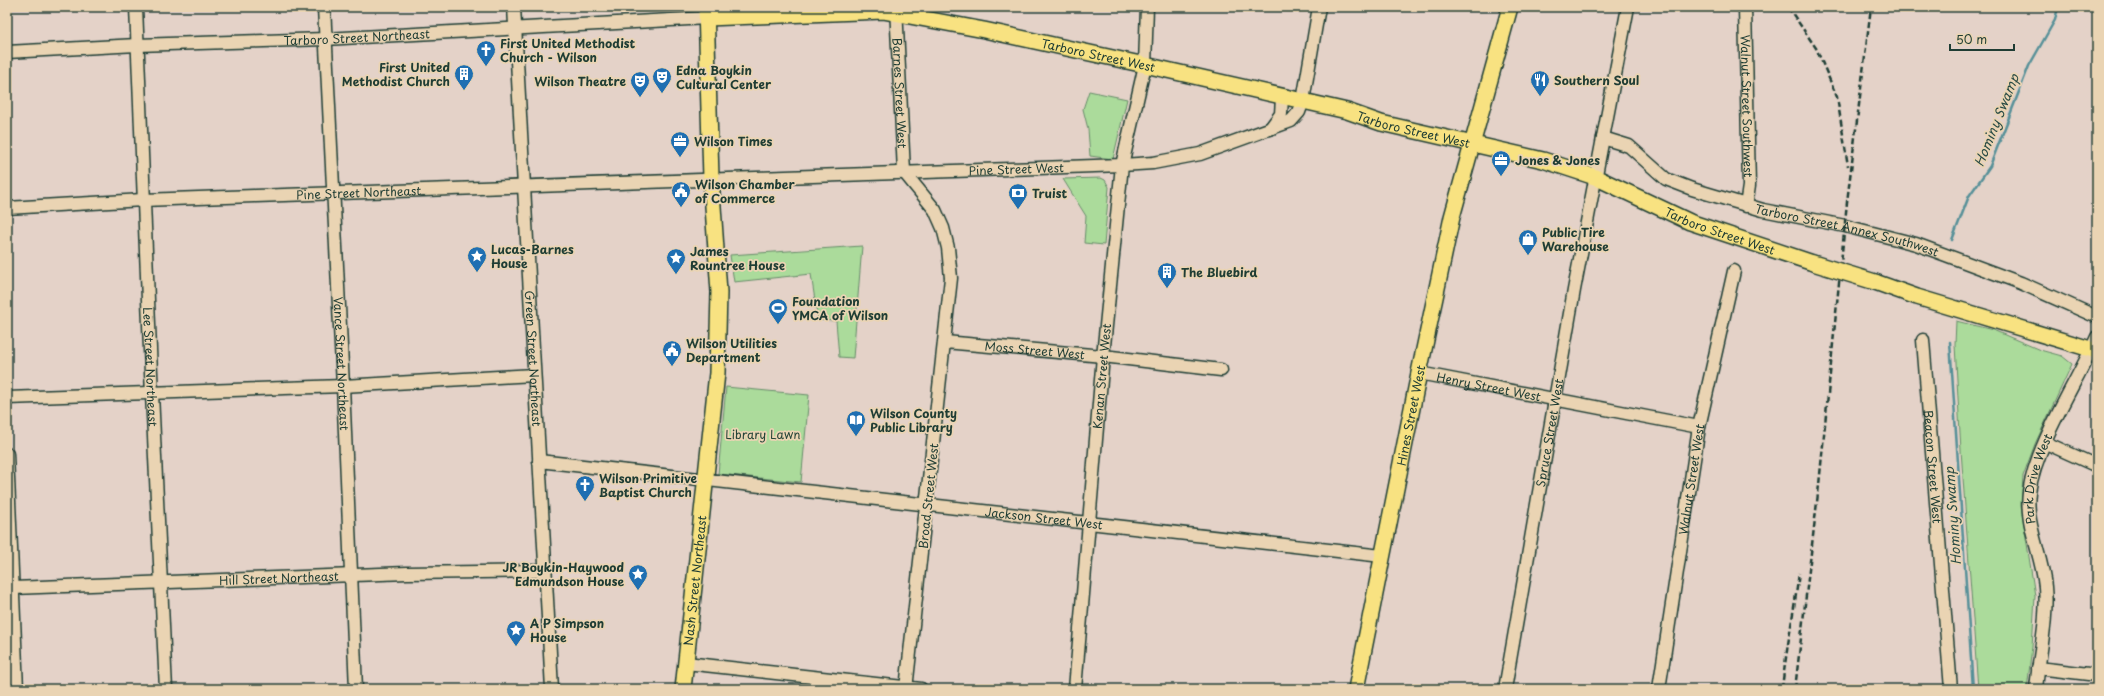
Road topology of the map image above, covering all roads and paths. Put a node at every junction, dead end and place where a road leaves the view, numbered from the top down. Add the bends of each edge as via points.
1 (136, 7) edge
2 (324, 7) edge
3 (514, 7) edge
4 (1147, 7) edge
5 (1320, 7) edge
6 (1510, 7) edge
7 (1628, 7) edge
8 (1745, 7) edge
9 (896, 10) edge
10 (706, 12) edge
11 (514, 29) junction
12 (325, 39) junction
13 (137, 45) junction
14 (7, 52) edge
15 (1145, 65) junction
16 (1282, 98) junction
17 (1303, 101) junction
18 (1270, 129) junction
19 (1603, 138) junction
20 (1472, 144) junction
21 (1122, 165) junction
22 (904, 172) junction
23 (1595, 177) junction
24 (711, 178) junction
25 (523, 185) junction
26 (333, 192) junction
27 (143, 200) junction
28 (1746, 206) junction
29 (7, 208) edge
30 (1734, 271) dead end
31 (2097, 317) edge
32 (1922, 340) dead end
33 (945, 342) junction
34 (2095, 346) edge
35 (1103, 356) junction
36 (1221, 370) dead end
37 (1419, 373) junction
38 (534, 375) junction
39 (343, 386) junction
40 (150, 393) junction
41 (7, 398) edge
42 (1556, 399) junction
43 (1699, 427) junction
44 (2046, 443) junction
45 (7, 454) edge
46 (539, 461) junction
47 (2097, 466) edge
48 (705, 481) junction
49 (927, 506) junction
50 (1089, 524) junction
51 (1382, 556) junction
52 (545, 571) junction
53 (351, 575) junction
54 (161, 583) junction
55 (13, 588) junction
56 (686, 663) junction
57 (2038, 668) junction
58 (2097, 675) edge
59 (906, 688) edge
60 (16, 689) edge
61 (166, 689) edge
62 (356, 689) edge
63 (552, 689) edge
64 (683, 689) edge
65 (921, 689) edge
66 (1076, 689) edge
67 (1356, 689) edge
68 (1505, 689) edge
69 (1659, 689) edge
70 (1950, 689) edge
71 (2036, 689) edge

1 - 13 street, Lee Street Northeast
2 - 12 street, Vance Street Northeast
3 - 11 street, Green Street Northeast
4 - 15 street, Kenan Street West
5 - 17 street, Pine Street West
6 - 20 main road, Hines Street West
7 - 19 street, Spruce Street West
8 - 28 street, Walnut Street Southwest via 1749,186
9 - 10 main road, Tarboro Street West
9 - 15 main road, Tarboro Street West
9 - 22 street, Barnes Street West
10 - 11 street, Tarboro Street Northeast
10 - 24 main road, Nash Street Northeast
11 - 12 street, Tarboro Street Northeast
11 - 25 street, Green Street Northeast
12 - 13 street, Tarboro Street Northeast
12 - 26 street, Vance Street Northeast
13 - 14 street, Tarboro Street Northeast
13 - 27 street, Lee Street Northeast
15 - 16 main road, Tarboro Street West
15 - 21 street, Kenan Street West
16 - 17 main road, Tarboro Street West
16 - 18 street via 1281,114
17 - 18 street, Pine Street West via 1299,112 1291,121
17 - 20 main road, Tarboro Street West via 1347,111 1381,123
18 - 21 street, Pine Street West via 1186,158
19 - 23 street, Spruce Street West
19 - 28 street, Tarboro Street Annex Southwest via 1630,146 1666,179
20 - 23 main road, Tarboro Street West via 1543,160
20 - 37 main road, Hines Street West via 1452,217
21 - 22 street, Pine Street West
21 - 35 street, Kenan Street West
22 - 24 street, Pine Street West
22 - 33 street, Broad Street West via 935,210 948,248 950,278
23 - 34 main road, Tarboro Street West, bridge via 1690,222 1917,297
23 - 42 street, Spruce Street West
24 - 25 street, Pine Street Northeast
24 - 48 main road, Nash Street Northeast via 720,324
25 - 26 street, Pine Street Northeast
25 - 38 street, Green Street Northeast
26 - 27 street, Pine Street Northeast
26 - 39 street, Vance Street Northeast
27 - 29 street, Pine Street Northeast
27 - 40 street, Lee Street Northeast
28 - 31 street, Tarboro Street Annex Southwest via 1845,226 1916,244 2021,283
30 - 43 street, Walnut Street West
32 - 70 street, Beacon Street West
33 - 35 street, Moss Street West
33 - 49 street, Broad Street West
34 - 44 street, Park Drive West
35 - 36 street, Moss Street West
35 - 50 street, Kenan Street West
37 - 42 street, Henry Street West
37 - 51 main road, Hines Street West
38 - 39 street
38 - 46 street, Green Street Northeast
39 - 40 street
39 - 53 street, Vance Street Northeast
40 - 41 street
40 - 54 street, Lee Street Northeast
42 - 43 street, Henry Street West
42 - 68 street, Spruce Street West
43 - 69 street, Walnut Street West
44 - 47 street
44 - 57 street, Park Drive West via 2032,480 2028,500 2046,593
45 - 55 street
46 - 48 street, Jackson Street West
46 - 52 street, Green Street Northeast
48 - 49 street, Jackson Street West
48 - 56 main road, Nash Street Northeast
49 - 50 street, Jackson Street West
49 - 59 street, Broad Street West
50 - 51 street, Jackson Street West
50 - 66 street, Kenan Street West
51 - 67 main road, Hines Street West
52 - 53 street, Hill Street Northeast
52 - 63 street, Green Street Northeast
53 - 54 street, Hill Street Northeast
53 - 62 street, Vance Street Northeast
54 - 55 street, Hill Street Northeast
54 - 61 street, Lee Street Northeast
55 - 60 street
56 - 59 street
56 - 64 main road, Nash Street Northeast
57 - 58 street
57 - 71 street, Park Drive West
59 - 65 street

